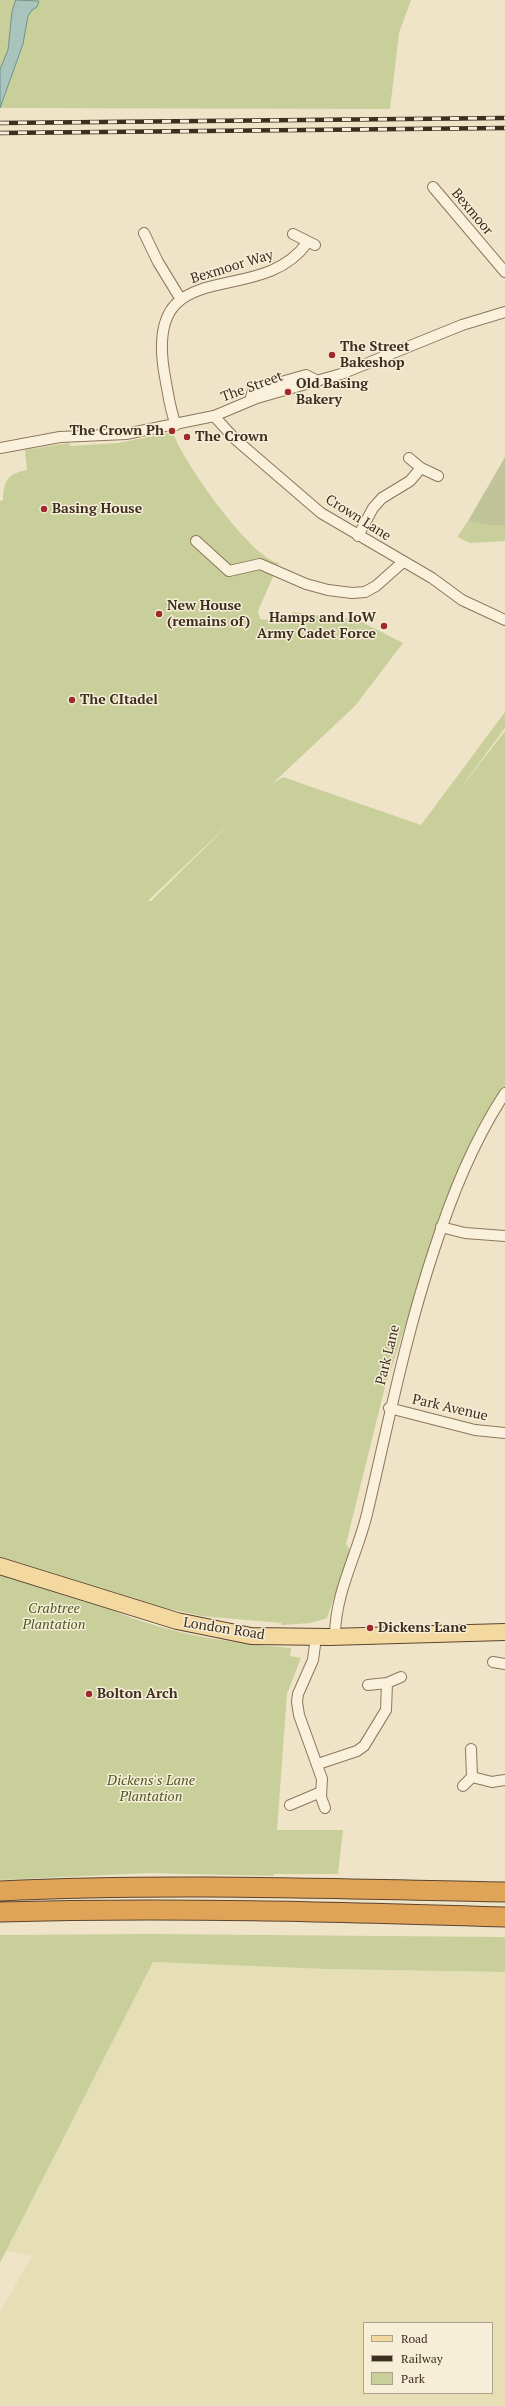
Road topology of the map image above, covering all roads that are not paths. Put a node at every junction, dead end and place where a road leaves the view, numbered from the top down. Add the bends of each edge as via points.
1 (433, 187) dead end
2 (144, 233) dead end
3 (293, 234) dead end
4 (505, 272) edge
5 (180, 298) junction
6 (505, 312) edge
7 (214, 416) junction
8 (176, 425) junction
9 (0, 448) edge
10 (409, 458) dead end
11 (421, 468) junction
12 (438, 476) dead end
13 (358, 536) junction
14 (196, 541) dead end
15 (403, 562) junction
16 (505, 620) edge
17 (505, 1093) edge
18 (441, 1227) junction
19 (505, 1236) edge
20 (389, 1408) junction
21 (505, 1433) edge
22 (0, 1566) edge
23 (505, 1632) edge
24 (335, 1636) junction
25 (316, 1637) junction
26 (493, 1662) dead end
27 (505, 1664) edge
28 (401, 1677) dead end
29 (387, 1683) junction
30 (368, 1685) dead end
31 (471, 1749) dead end
32 (318, 1764) junction
33 (472, 1776) junction
34 (505, 1780) edge
35 (463, 1786) dead end
36 (321, 1792) junction
37 (290, 1805) dead end
38 (324, 1808) dead end
39 (0, 1891) edge
40 (505, 1892) edge
41 (0, 1912) edge
42 (505, 1917) edge

1 - 4 street, Bexmoor
2 - 5 street, Bexmoor Way
3 - 5 street, Bexmoor Way via 311,244 272,271 202,288
5 - 8 street, Bexmoor Way via 165,323 161,350
6 - 7 street, The Street via 462,325 389,356 250,401
7 - 8 street, The Street
7 - 13 street, Crown Lane via 226,431 294,492 321,513
8 - 9 street, The Street via 126,434 34,440
10 - 11 street
11 - 12 street
11 - 13 street via 410,481 382,498 373,508
13 - 15 street, Crown Lane
14 - 15 street via 229,571 260,564 306,584 346,592 365,592 376,586
15 - 16 street, Crown Lane via 432,578 462,600
17 - 18 street, Park Lane via 473,1148
18 - 19 street via 465,1233
18 - 20 street, Park Lane via 414,1311
20 - 21 street, Park Avenue via 475,1430
20 - 24 street, Park Lane via 366,1516 337,1606
22 - 25 main road, London Road via 195,1625 251,1636
23 - 24 main road, London Road
24 - 25 main road, London Road
25 - 32 street via 313,1660 297,1702 299,1715
26 - 27 street
28 - 29 street
29 - 30 street
29 - 32 street via 386,1710 364,1746 357,1751
31 - 33 street
32 - 36 street via 323,1786
33 - 34 street via 492,1782
33 - 35 street
36 - 37 street
36 - 38 street
39 - 40 highway via 220,1887
41 - 42 highway via 212,1910

